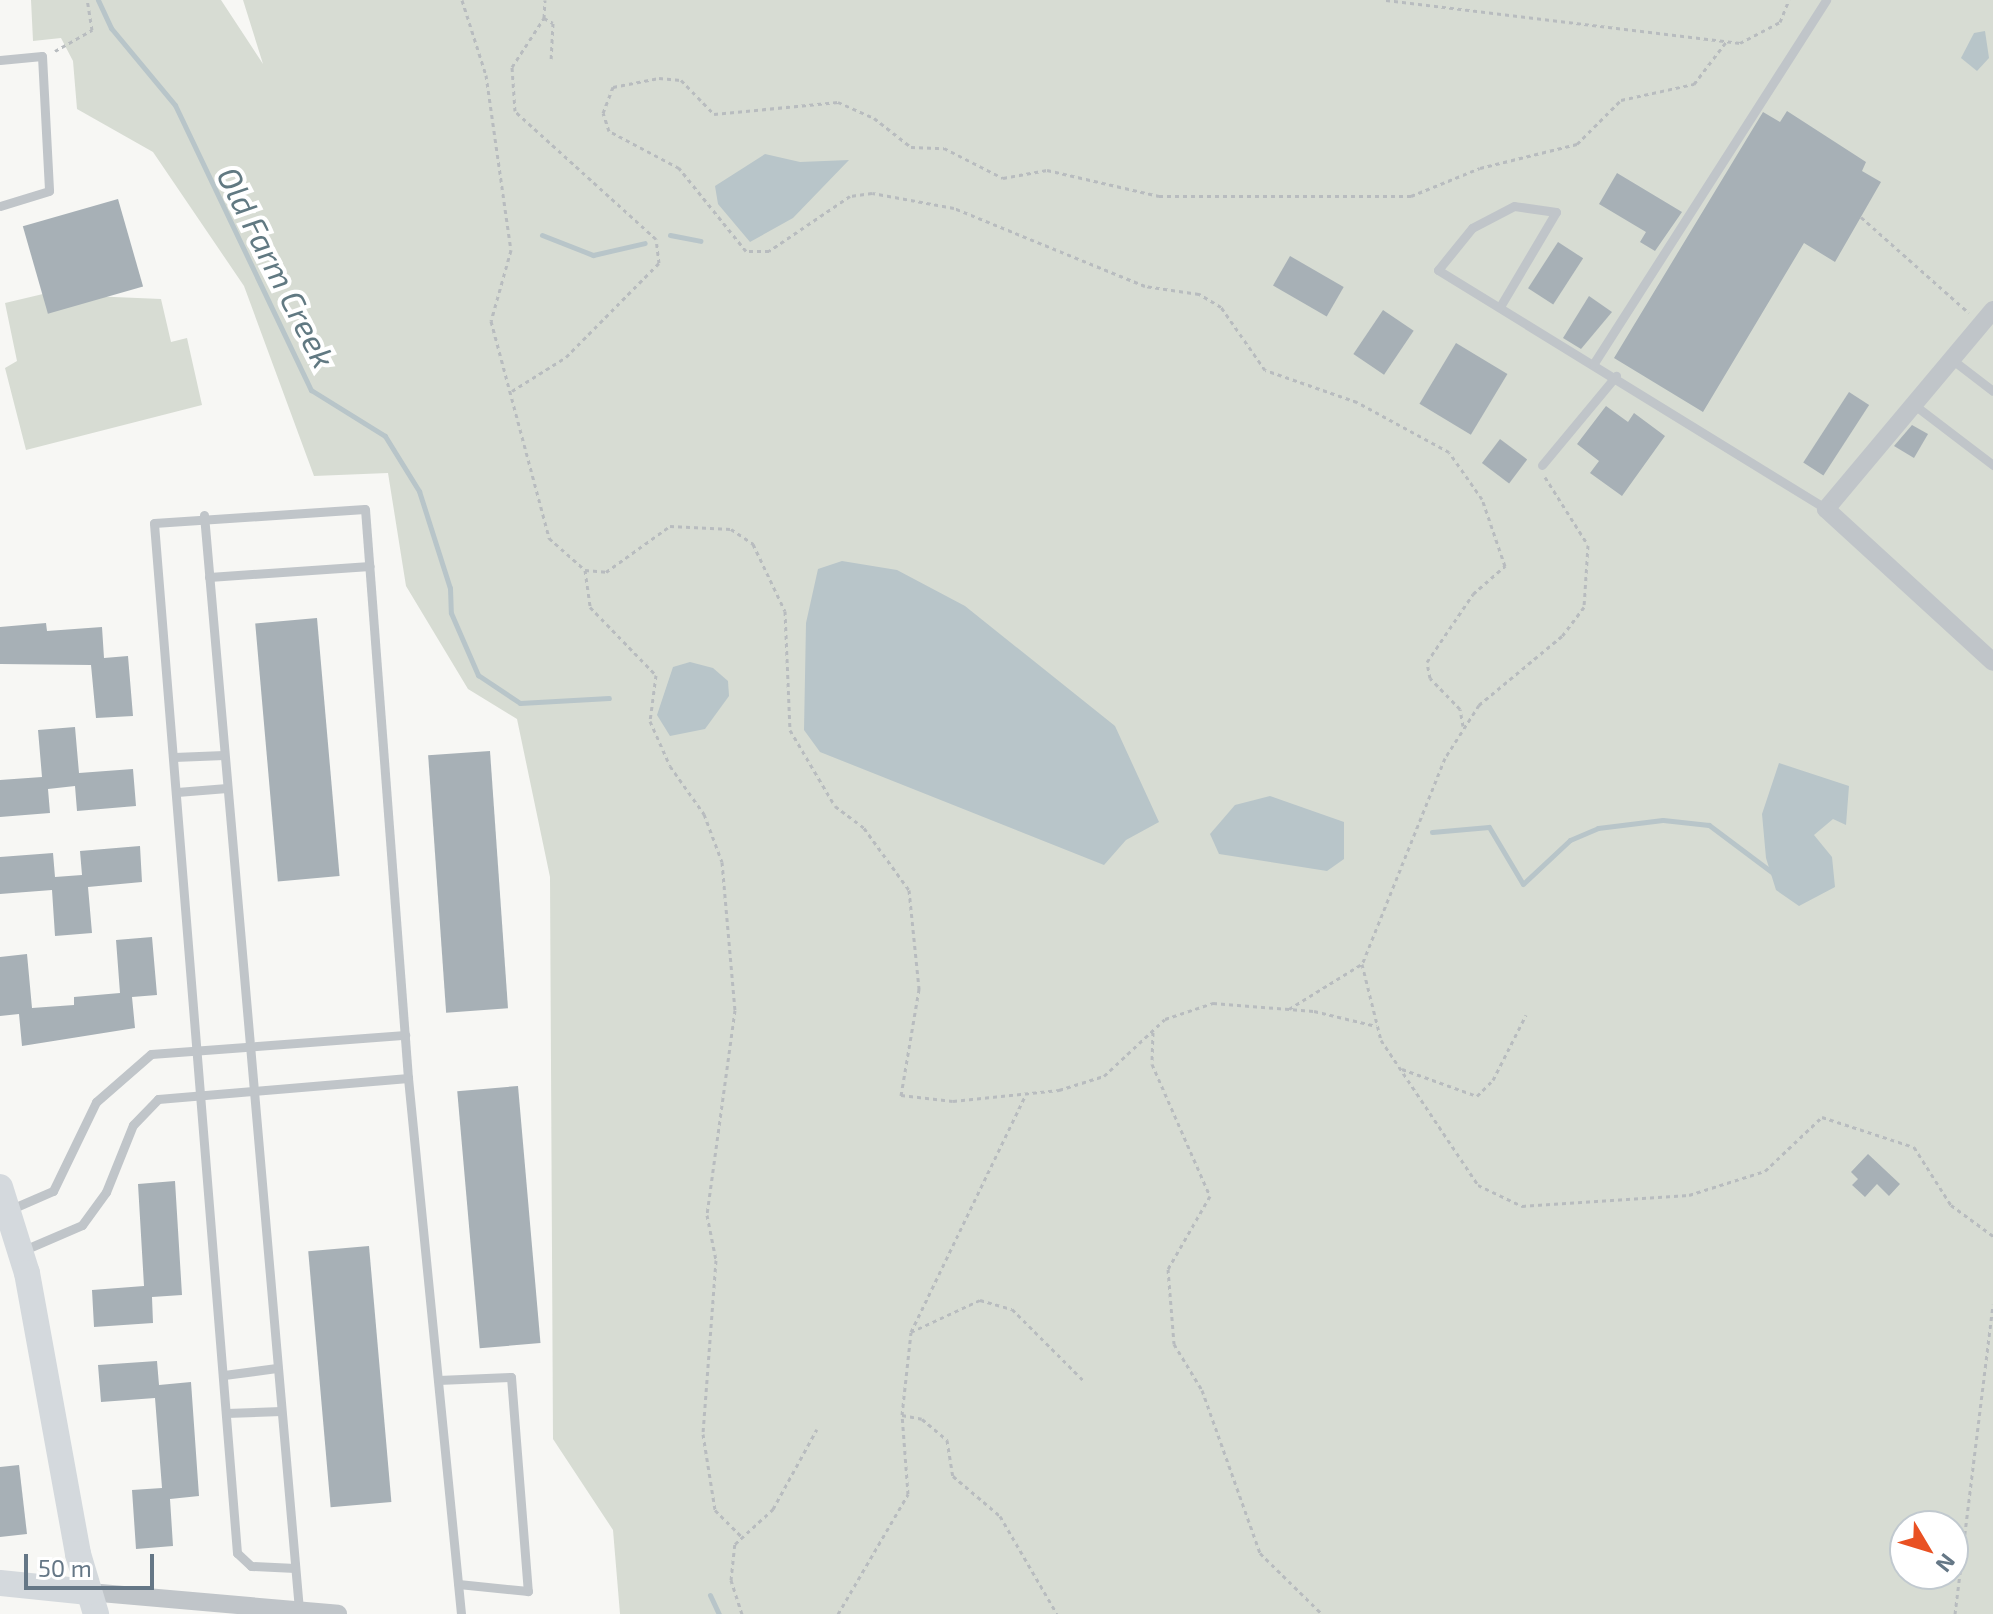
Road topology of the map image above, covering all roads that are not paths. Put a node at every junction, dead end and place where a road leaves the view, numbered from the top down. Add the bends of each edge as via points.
1 (1826, 0) edge
2 (0, 60) edge
3 (0, 206) edge
4 (1501, 305) junction
5 (1987, 317) edge
6 (1950, 358) junction
7 (1594, 363) junction
8 (1616, 376) junction
9 (1993, 391) edge
10 (1910, 402) junction
11 (1542, 465) road end
12 (1993, 465) edge
13 (1826, 509) junction
14 (204, 515) junction
15 (370, 566) junction
16 (209, 577) junction
17 (1993, 662) edge
18 (224, 755) junction
19 (174, 757) junction
20 (227, 788) junction
21 (177, 792) junction
22 (405, 1035) junction
23 (249, 1045) junction
24 (199, 1048) junction
25 (408, 1078) junction
26 (252, 1091) junction
27 (203, 1094) junction
28 (4, 1198) edge
29 (16, 1252) junction
30 (277, 1368) junction
31 (224, 1375) junction
32 (438, 1380) junction
33 (281, 1411) junction
34 (226, 1413) junction
35 (295, 1568) junction
36 (0, 1583) edge
37 (458, 1584) junction
38 (93, 1603) edge
39 (247, 1610) edge
40 (299, 1610) junction
41 (338, 1614) edge
42 (461, 1614) edge

1 - 7 lane
2 - 3 lane via 42,56 49,191
4 - 4 lane via 1438,270 1472,228 1514,206 1556,212
4 - 7 lane
5 - 6 street
6 - 9 lane
6 - 10 street
7 - 8 lane
8 - 11 lane
8 - 13 lane
10 - 12 lane
10 - 13 street
13 - 17 street
14 - 15 lane via 365,509
14 - 16 lane
14 - 19 lane via 154,523
15 - 16 lane
15 - 22 lane
16 - 18 lane
18 - 19 lane
18 - 20 lane
19 - 21 lane
20 - 21 lane
20 - 23 lane
21 - 24 lane
22 - 23 lane
22 - 25 lane
23 - 24 lane
23 - 26 lane
24 - 27 lane
24 - 28 lane via 151,1054 131,1066 96,1102 53,1191
25 - 26 lane
25 - 32 lane
26 - 27 lane
26 - 30 lane
27 - 29 lane via 150,1106 133,1125 106,1192 82,1225
27 - 31 lane
28 - 29 street
29 - 38 street via 27,1273
30 - 31 lane
30 - 33 lane
31 - 34 lane
32 - 37 lane
32 - 37 lane via 511,1377 528,1591
33 - 34 lane
33 - 35 lane
34 - 35 lane via 237,1553 251,1566
35 - 40 lane
36 - 38 street
37 - 42 lane
38 - 39 street
39 - 40 street
40 - 41 street

